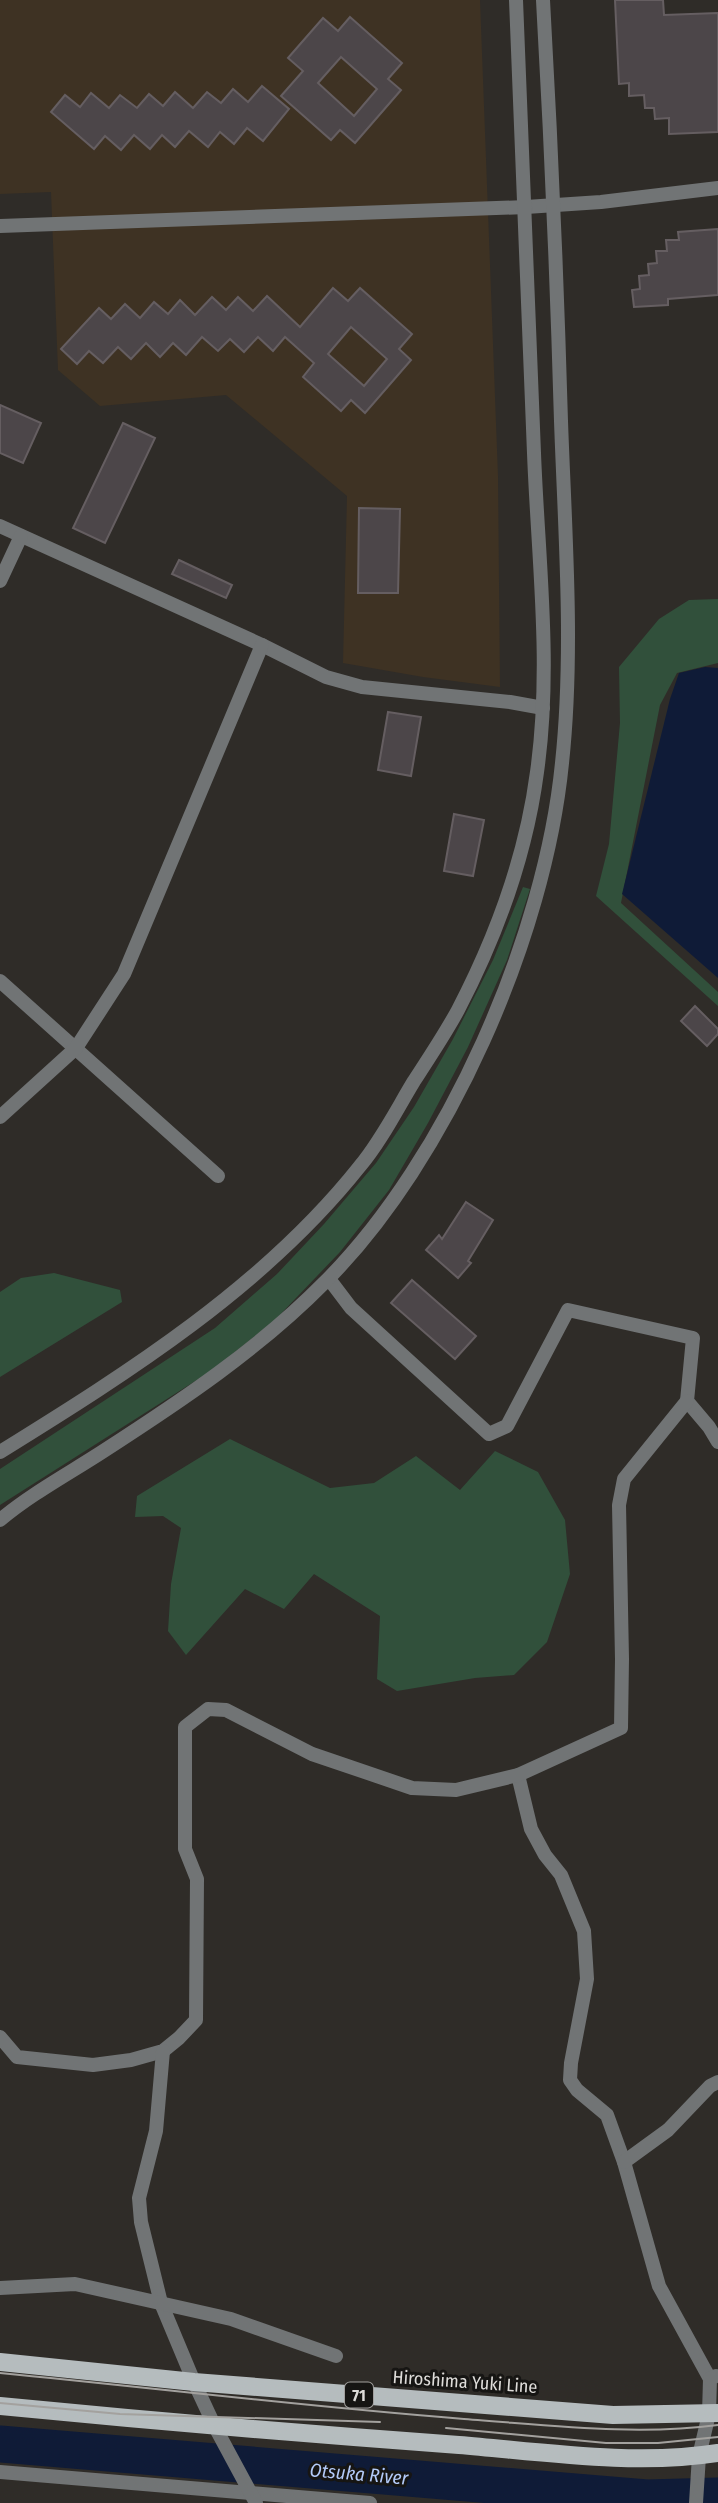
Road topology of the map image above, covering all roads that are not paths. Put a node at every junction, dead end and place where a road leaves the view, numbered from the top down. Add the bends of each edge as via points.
1 (516, 0) edge
2 (543, 0) edge
3 (718, 188) edge
4 (554, 205) junction
5 (526, 206) junction
6 (0, 226) edge
7 (0, 526) edge
8 (21, 536) junction
9 (0, 581) edge
10 (262, 645) junction
11 (542, 708) junction
12 (0, 981) edge
13 (76, 1048) junction
14 (0, 1117) edge
15 (218, 1176) dead end
16 (329, 1279) junction
17 (687, 1401) junction
18 (718, 1442) edge
19 (0, 1452) edge
20 (0, 1520) edge
21 (518, 1775) junction
22 (0, 2037) edge
23 (163, 2051) junction
24 (718, 2082) edge
25 (624, 2162) junction
26 (0, 2288) edge
27 (161, 2304) junction
28 (336, 2356) dead end
29 (0, 2362) edge
30 (714, 2377) edge
31 (194, 2382) junction
32 (0, 2406) edge
33 (714, 2413) edge
34 (219, 2434) junction
35 (718, 2452) edge
36 (699, 2456) junction
37 (0, 2472) edge
38 (250, 2493) edge
39 (370, 2503) edge
40 (696, 2503) edge

1 - 5 street
2 - 4 street
3 - 4 street
4 - 5 street
4 - 16 street via 568,627 563,757 547,859 528,925 487,1032 444,1119 403,1189
5 - 6 street
5 - 11 street via 544,634
7 - 8 street
8 - 9 street
8 - 10 street
10 - 11 street via 326,677 362,687
10 - 13 street via 124,974
11 - 19 street via 538,771 525,840 503,914 457,1012 362,1164 260,1270 197,1320
12 - 13 street
13 - 14 street
13 - 15 street
16 - 17 street via 351,1308 489,1434 507,1426 568,1310 693,1338
16 - 20 street via 223,1372
17 - 18 street
17 - 21 street via 624,1479 619,1505 621,1728
21 - 23 street via 456,1790 412,1788 312,1754 226,1710 208,1709 185,1727 185,1849 197,1879 196,2020
21 - 25 street via 531,1829 561,1875 584,1931 587,1979 570,2080 607,2115
22 - 23 street via 17,2057 93,2065
23 - 27 street via 156,2131 139,2198
24 - 25 street via 668,2130
25 - 30 street via 659,2286
26 - 27 street via 75,2284
27 - 28 street via 231,2319
27 - 31 street
29 - 31 main road, Hiroshima Yuki Line / 71
30 - 33 street
31 - 33 main road, Hiroshima Yuki Line / 71 via 613,2415
31 - 34 street
32 - 34 main road
33 - 36 street
34 - 36 main road via 612,2457
34 - 38 street
35 - 36 main road
36 - 40 street
37 - 38 street
38 - 39 street

